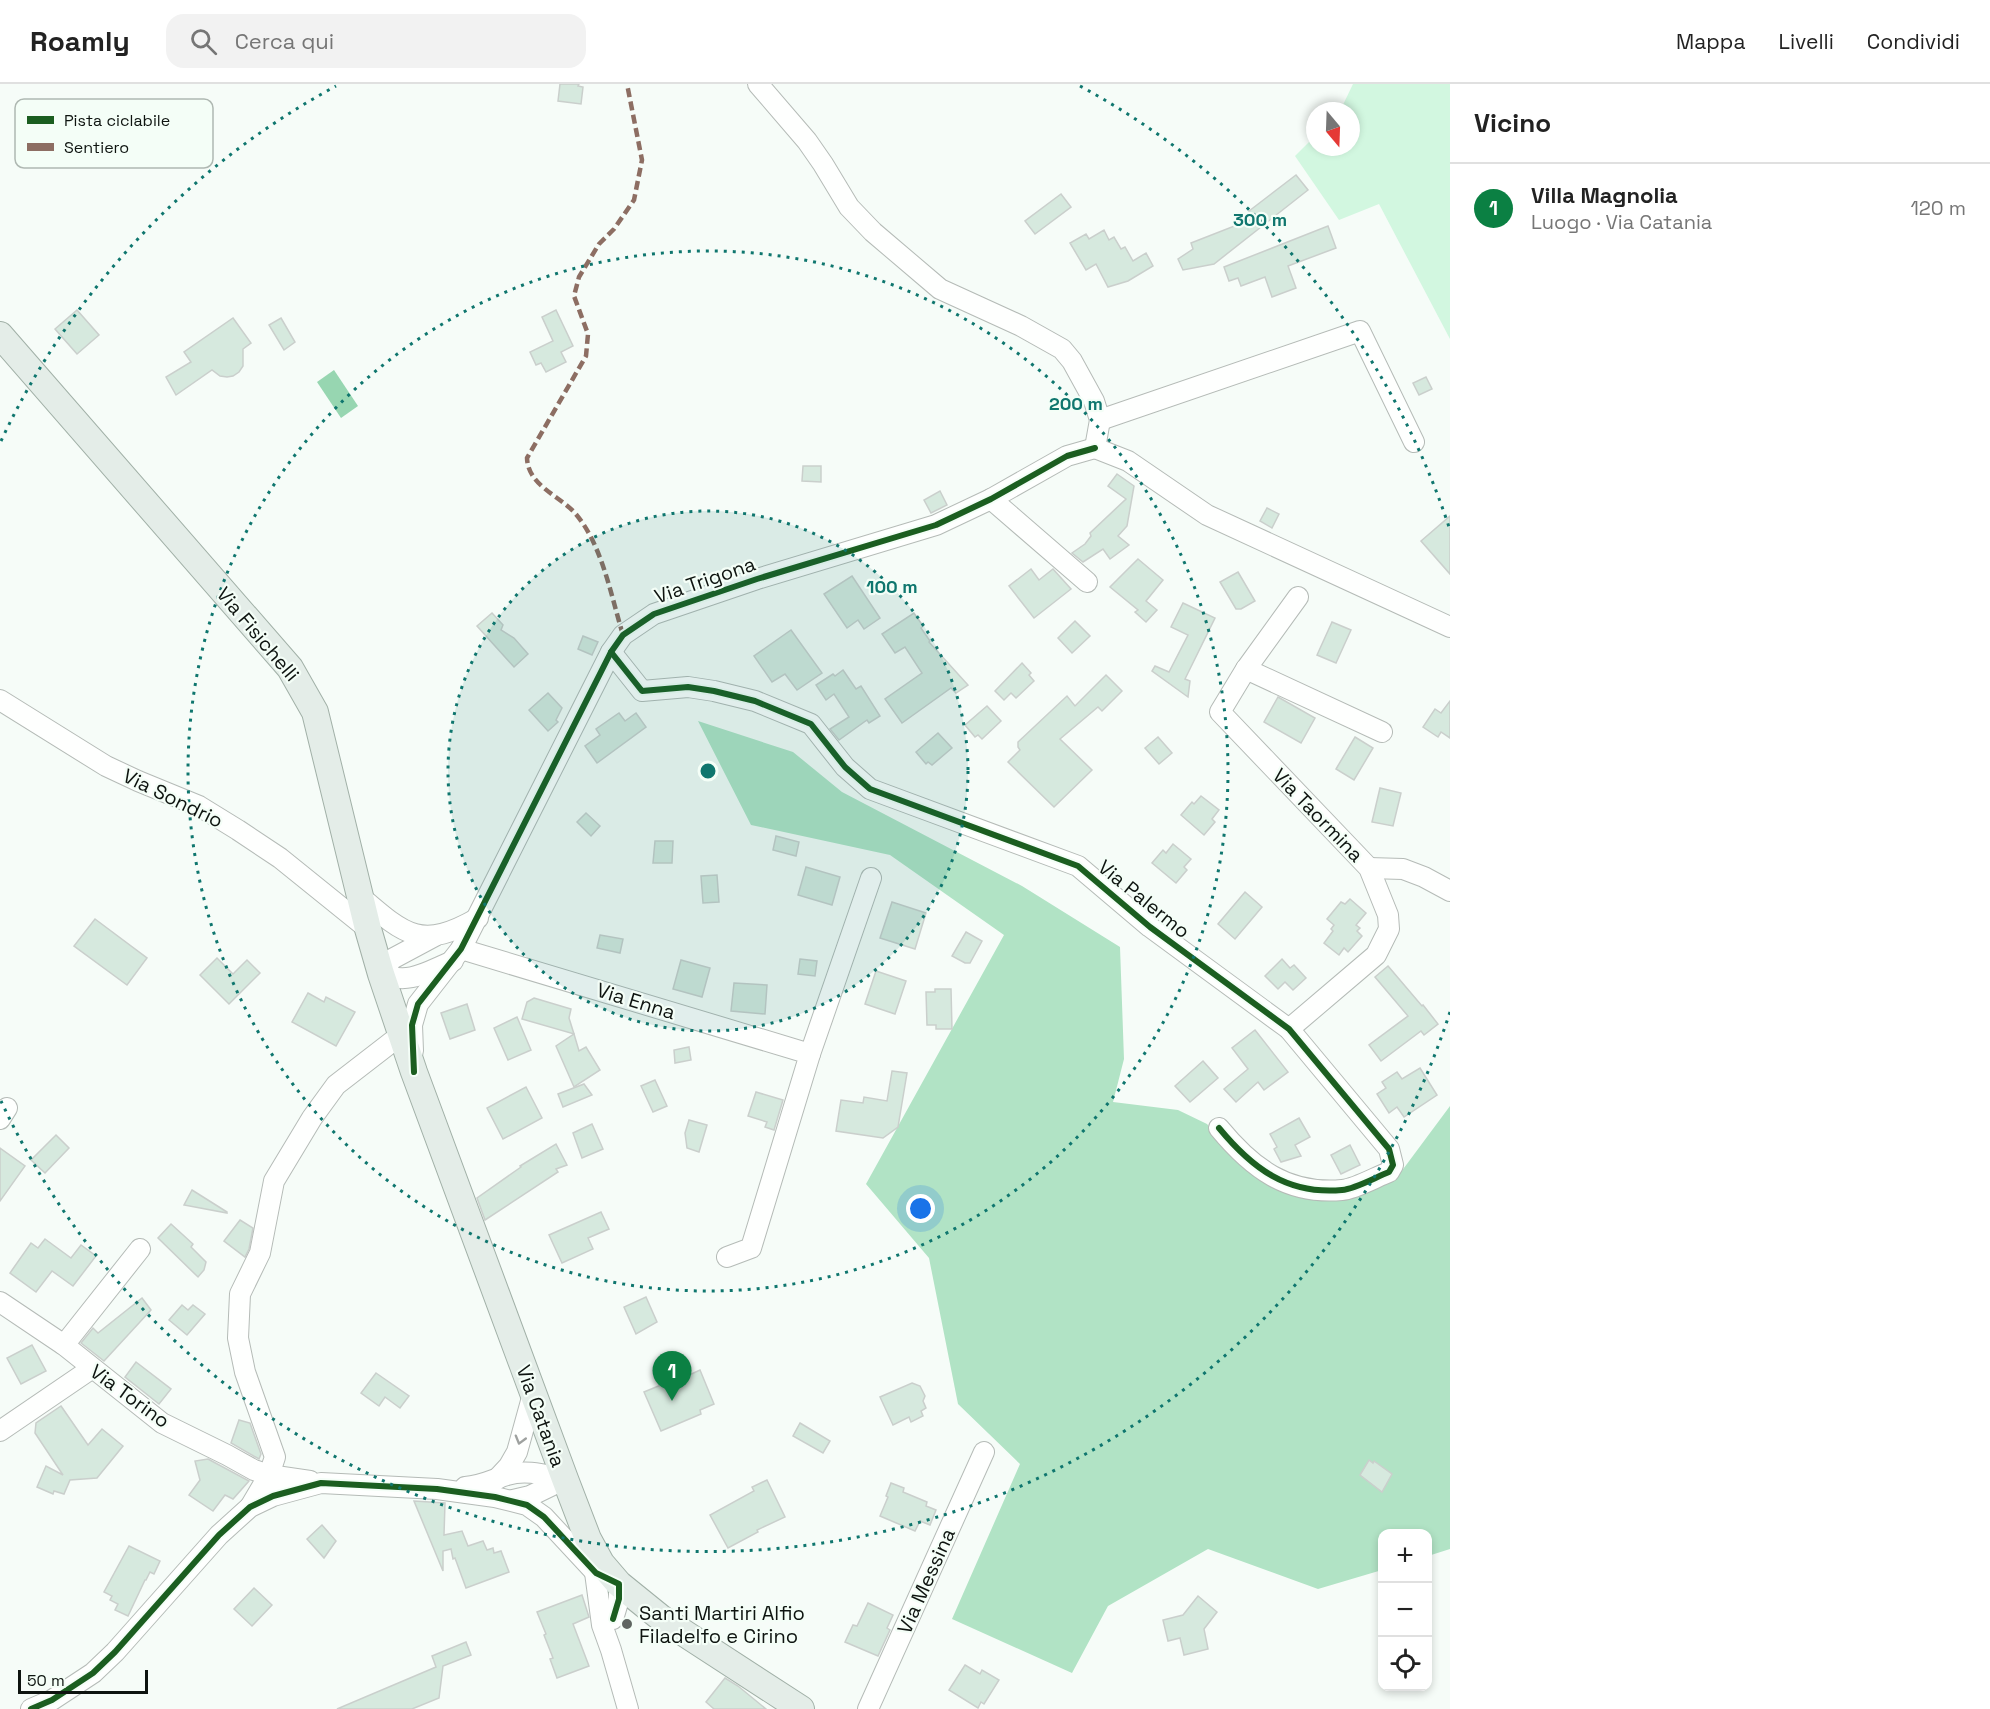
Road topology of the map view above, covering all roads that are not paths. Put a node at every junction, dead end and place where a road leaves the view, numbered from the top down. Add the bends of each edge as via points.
1 (758, 84) edge
2 (0, 335) edge
3 (1100, 420) junction
4 (1414, 442) dead end
5 (1095, 447) junction
6 (991, 499) junction
7 (1087, 582) dead end
8 (1298, 597) dead end
9 (1450, 627) edge
10 (611, 652) junction
11 (1246, 669) junction
12 (0, 700) edge
13 (1382, 732) dead end
14 (1369, 868) junction
15 (871, 878) dead end
16 (1450, 891) edge
17 (361, 897) junction
18 (478, 918) junction
19 (368, 929) junction
20 (435, 936) junction
21 (458, 955) junction
22 (381, 974) junction
23 (1289, 1029) junction
24 (402, 1034) junction
25 (810, 1054) junction
26 (414, 1072) junction
27 (1219, 1128) dead end
28 (140, 1249) dead end
29 (727, 1257) dead end
30 (0, 1302) edge
31 (64, 1346) junction
32 (92, 1369) junction
33 (533, 1394) junction
34 (0, 1431) edge
35 (984, 1452) dead end
36 (268, 1475) junction
37 (565, 1479) junction
38 (496, 1480) junction
39 (321, 1483) junction
40 (437, 1489) junction
41 (513, 1500) junction
42 (250, 1507) junction
43 (582, 1546) junction
44 (607, 1579) junction
45 (642, 1604) junction
46 (608, 1622) junction
47 (31, 1709) edge
48 (628, 1709) edge
49 (801, 1709) edge
50 (868, 1709) edge

1 - 3 street via 807,141 849,207 873,232 940,289 1062,349 1094,401
2 - 17 main road, Via Fisichelli via 290,668 315,712
3 - 4 street via 1360,331
3 - 5 street
5 - 6 street, Via Trigona via 1067,456
5 - 9 street via 1128,461 1207,515
6 - 7 street
6 - 10 street, Via Trigona via 936,525 654,614 623,635
8 - 11 street, Via Taormina
10 - 18 street, Via Trigona
10 - 23 street, Via Palermo via 642,691 688,687 755,701 811,724 844,767 870,789 1078,866 1150,927
11 - 13 street
11 - 14 street, Via Taormina via 1220,712
12 - 19 street, Via Sondrio via 106,766 199,806 238,830 280,858
14 - 16 street via 1403,869
14 - 23 street, Via Taormina via 1388,915 1384,943 1376,955
15 - 25 street
17 - 19 main road, Via Fisichelli
17 - 20 street via 394,924 413,934
18 - 20 street
18 - 21 street, Via Trigona
19 - 22 main road, Via Fisichelli
20 - 22 street via 392,959
21 - 22 street via 410,979
21 - 25 street, Via Enna
21 - 26 street, Via Trigona via 418,1004 412,1024
22 - 24 main road, Via Fisichelli
23 - 27 street, Via Palermo via 1389,1149 1393,1165 1389,1172 1344,1190 1310,1189 1262,1171
24 - 26 main road, Via Catania
24 - 36 street via 336,1085 274,1181 260,1253 240,1294 238,1338 244,1372 275,1457
25 - 29 street via 751,1248
26 - 33 main road, Via Catania
28 - 31 street
30 - 31 street, Via Torino
31 - 32 street, Via Torino
32 - 34 street
32 - 36 street, Via Torino via 162,1423
33 - 37 main road, Via Catania
33 -> 38 street via 517,1452
35 - 50 street, Via Messina
36 - 39 street, Via Torino
36 - 42 street
37 - 38 street via 521,1472
37 - 41 street
37 - 43 main road, Via Catania
38 - 40 street
39 - 40 street
39 - 42 street via 273,1496
40 - 41 street
41 - 43 street via 544,1517 570,1543
42 - 47 street via 219,1535 116,1652 93,1673
43 - 44 main road, Via Catania via 601,1563
43 - 46 street
44 - 45 main road, Via Catania
44 - 46 street via 619,1599
45 - 46 street via 622,1608
45 - 49 main road, Via Catania
46 - 48 street via 611,1650

